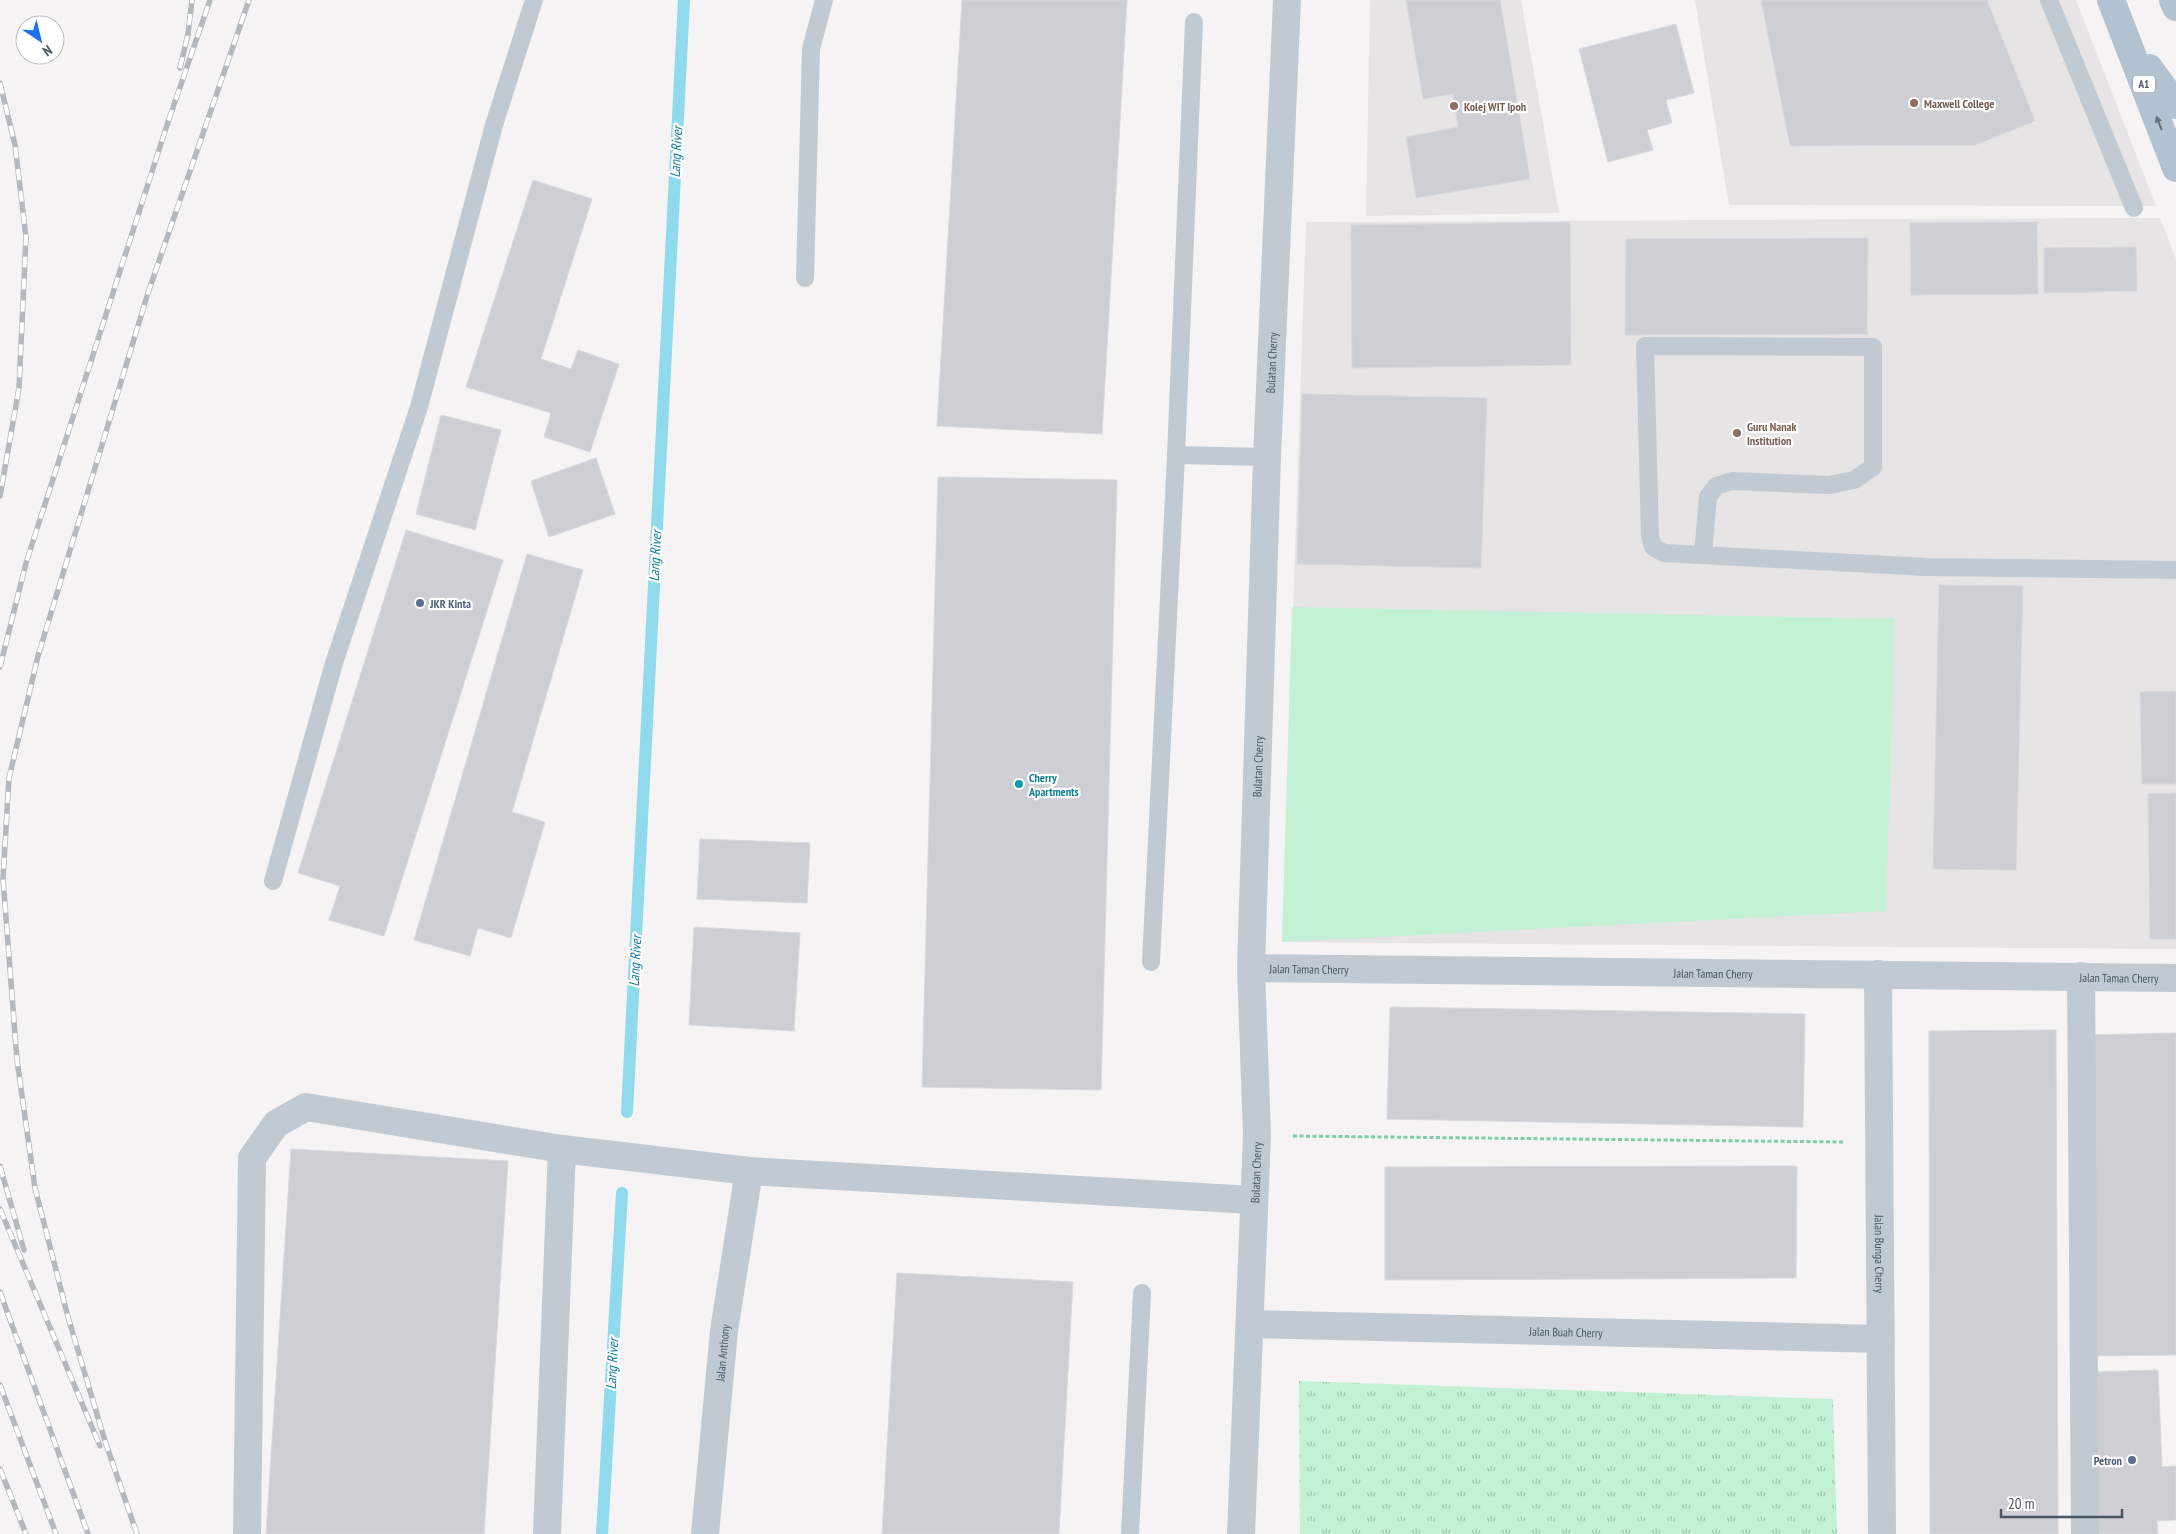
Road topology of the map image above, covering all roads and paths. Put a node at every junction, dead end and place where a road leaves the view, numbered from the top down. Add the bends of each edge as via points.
1 (534, 0) edge
2 (824, 0) edge
3 (1287, 0) edge
4 (2049, 0) edge
5 (2111, 0) edge
6 (2173, 0) edge
7 (2176, 7) edge
8 (1194, 22) dead end
9 (2126, 35) junction
10 (2176, 105) edge
11 (2176, 168) edge
12 (2134, 208) dead end
13 (805, 278) dead end
14 (1176, 455) junction
15 (1267, 457) junction
16 (1702, 555) junction
17 (2176, 570) edge
18 (273, 881) dead end
19 (1151, 962) dead end
20 (1251, 968) junction
21 (1878, 974) junction
22 (2080, 976) junction
23 (2176, 978) edge
24 (1257, 1135) junction
25 (1880, 1142) junction
26 (562, 1148) junction
27 (749, 1171) junction
28 (1253, 1200) junction
29 (1142, 1293) dead end
30 (1251, 1324) junction
31 (1881, 1339) junction
32 (247, 1534) edge
33 (547, 1534) edge
34 (705, 1534) edge
35 (1130, 1534) edge
36 (1241, 1534) edge
37 (1882, 1534) edge
38 (2085, 1534) edge

1 - 18 lane via 494,126 419,407 334,663
2 - 13 lane via 811,49
3 - 15 street, Bulatan Cherry
4 - 12 lane
5 - 9 main road, A1
6 - 7 main road
8 - 14 lane
9 - 10 main road
11 -> 9 main road, A1
14 - 15 lane
14 - 19 lane
15 - 20 street, Bulatan Cherry
16 - 16 lane via 1664,553 1653,547 1650,536 1645,346 1873,347 1873,467 1854,480 1830,485 1732,480 1716,486 1708,497
16 - 17 lane via 1926,567
20 - 21 street, Jalan Taman Cherry
20 - 24 street, Bulatan Cherry
21 - 22 street, Jalan Taman Cherry
21 - 25 street, Jalan Bunga Cherry
22 - 23 street, Jalan Taman Cherry
22 - 38 street
24 - 25 path
24 - 28 street, Bulatan Cherry
25 - 31 street, Jalan Bunga Cherry
26 - 27 street
26 - 32 street via 306,1107 276,1124 252,1158
26 - 33 street
27 - 28 street
27 - 34 street, Jalan Anthony via 724,1331
28 - 30 street, Bulatan Cherry
29 - 35 lane
30 - 31 street, Jalan Buah Cherry
30 - 36 street, Bulatan Cherry
31 - 37 street, Jalan Bunga Cherry

